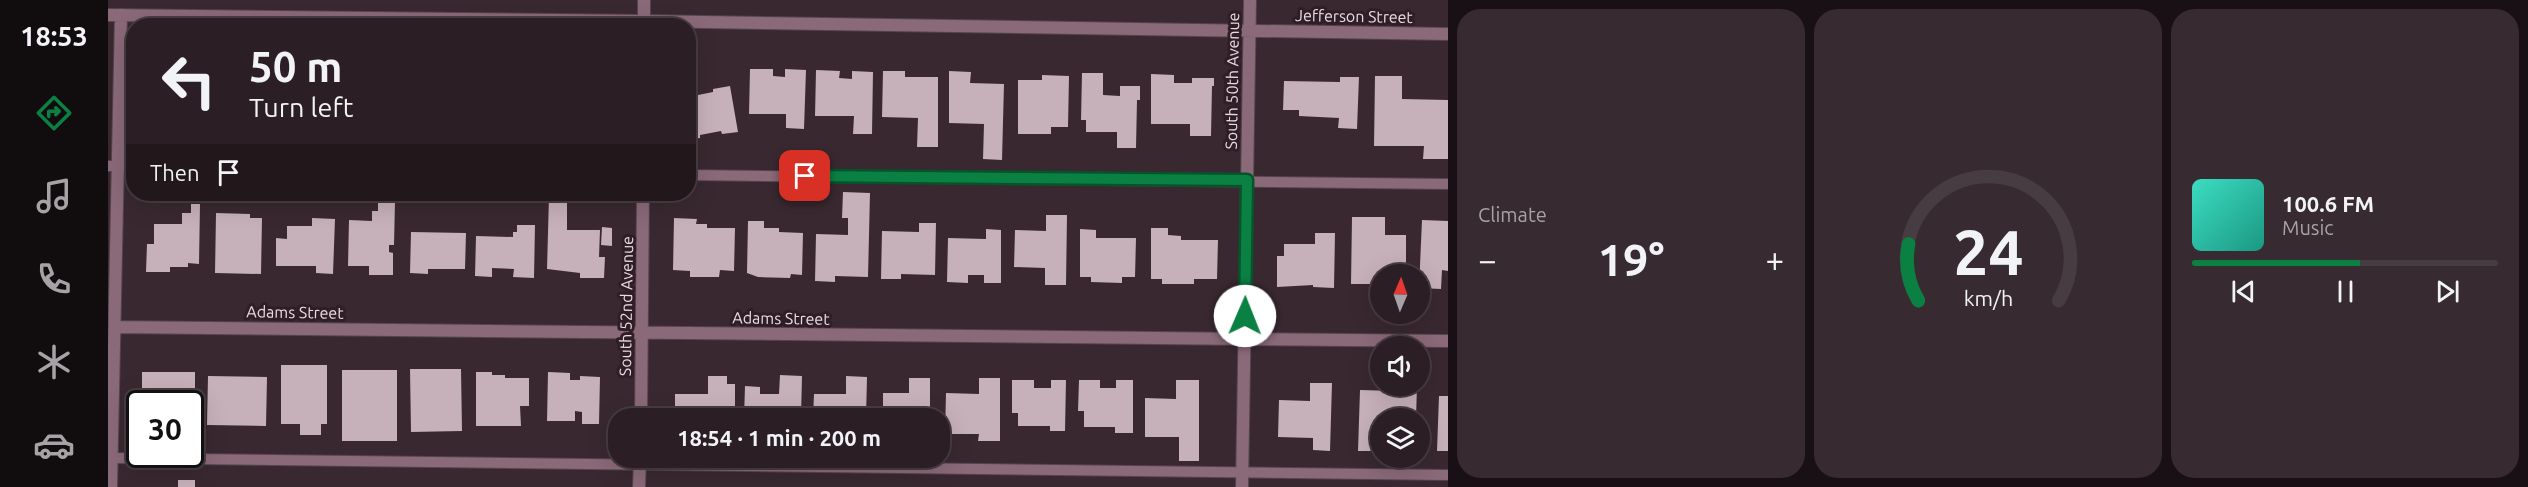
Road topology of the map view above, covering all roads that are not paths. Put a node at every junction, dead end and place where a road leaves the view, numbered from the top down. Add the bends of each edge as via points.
1 (644, 0) edge
2 (1250, 0) edge
3 (108, 15) edge
4 (121, 15) junction
5 (317, 18) edge
6 (644, 18) edge
7 (696, 24) edge
8 (1250, 31) junction
9 (1448, 34) edge
10 (112, 166) edge
11 (696, 175) edge
12 (1247, 180) junction
13 (1448, 184) edge
14 (643, 201) edge
15 (115, 327) junction
16 (642, 333) junction
17 (1245, 339) junction
18 (1448, 341) edge
19 (641, 408) edge
20 (112, 458) junction
21 (608, 461) edge
22 (950, 467) edge
23 (640, 468) edge
24 (1243, 472) junction
25 (1448, 475) edge
26 (111, 487) edge
27 (639, 487) edge
28 (1242, 487) edge

1 - 6 street
2 - 8 street, South 50th Avenue
3 - 4 street, Jefferson Street
4 - 5 street, Jefferson Street
4 - 10 street
7 - 8 street, Jefferson Street
8 - 9 street, Jefferson Street
8 - 12 street, South 50th Avenue
10 - 15 street
11 - 12 lane
12 - 13 lane
12 - 17 street, South 50th Avenue
14 - 16 street, South 52nd Avenue
15 - 16 street, Adams Street
15 - 20 street
16 - 17 street, Adams Street
16 - 19 street, South 52nd Avenue
17 - 18 street, Adams Street
17 - 24 street, South 50th Avenue
20 - 21 lane
20 - 26 street
22 - 24 lane
23 - 27 street
24 - 25 lane
24 - 28 street, South 50th Avenue

